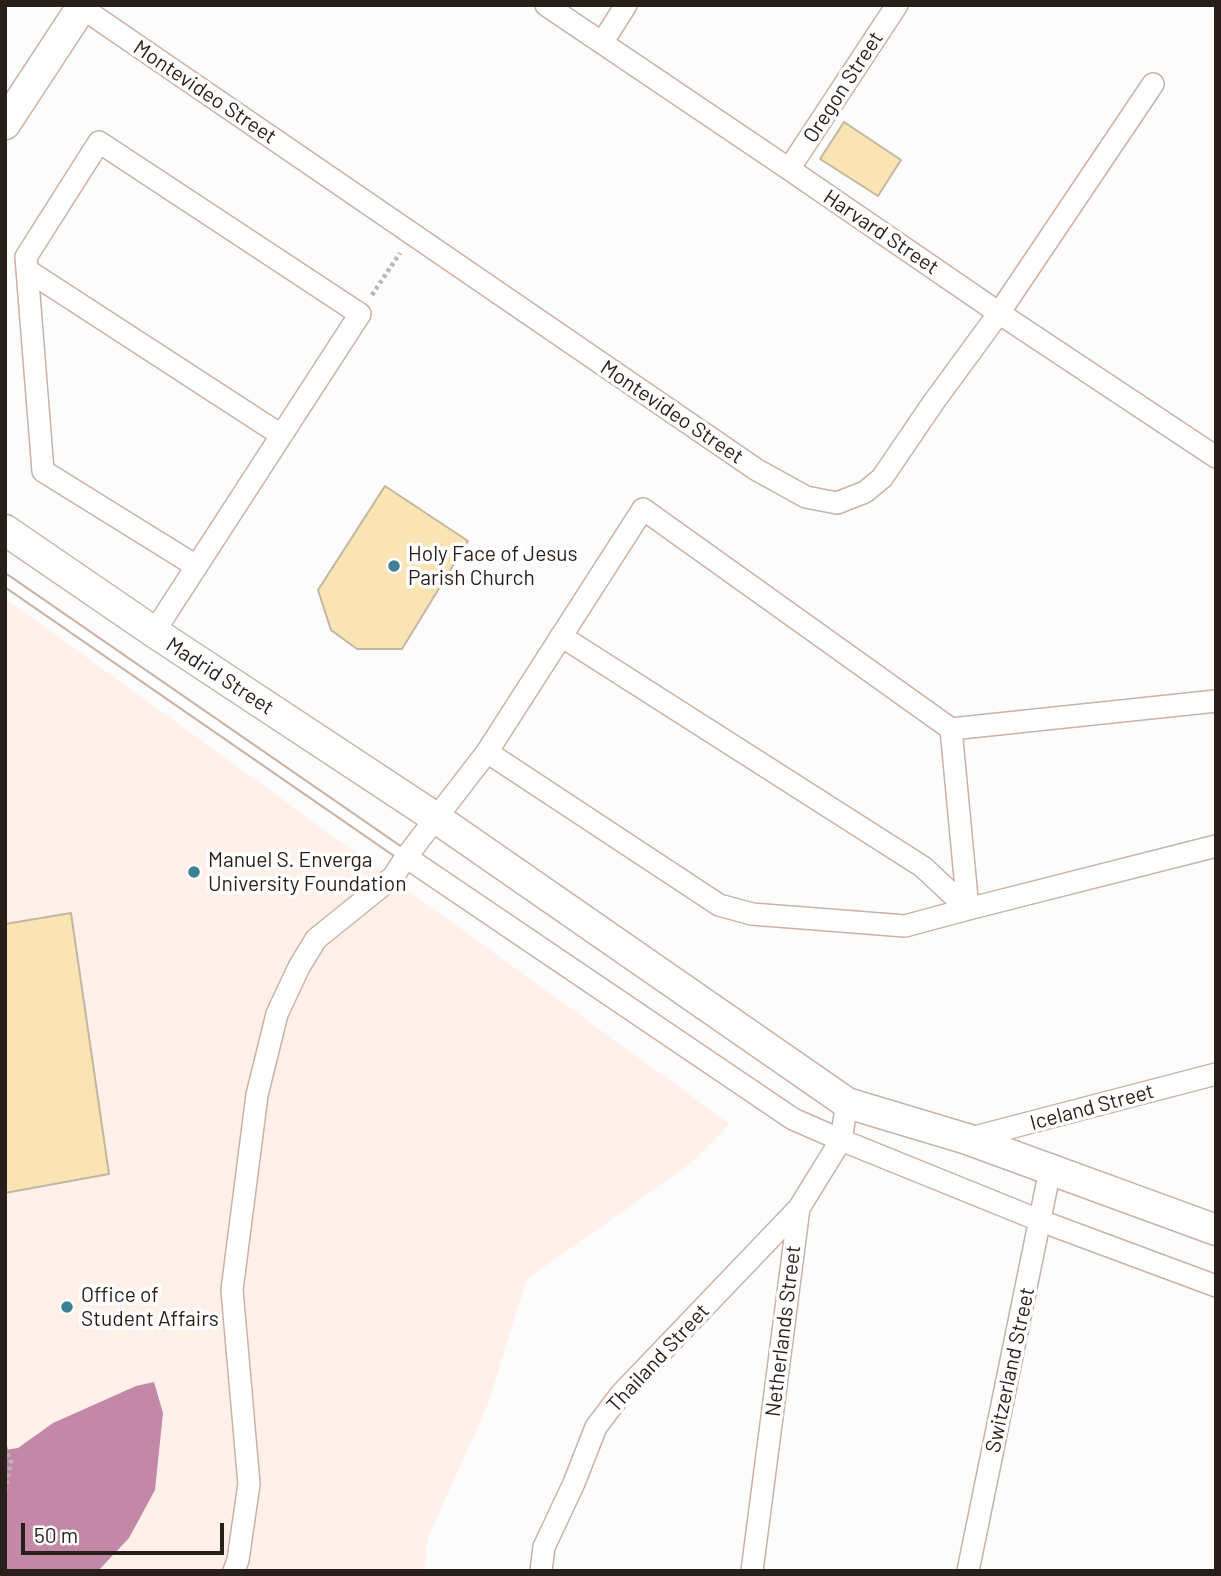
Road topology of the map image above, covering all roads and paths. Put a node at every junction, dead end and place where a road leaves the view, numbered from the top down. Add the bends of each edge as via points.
1 (545, 5) edge
2 (626, 5) edge
3 (897, 5) edge
4 (81, 6) edge
5 (602, 43) junction
6 (1153, 84) dead end
7 (5, 124) edge
8 (789, 169) junction
9 (412, 234) junction
10 (27, 270) junction
11 (999, 313) junction
12 (360, 314) junction
13 (281, 435) junction
14 (1216, 457) edge
15 (5, 530) edge
16 (196, 566) junction
17 (5, 580) edge
18 (154, 632) junction
19 (561, 636) junction
20 (1216, 701) edge
21 (951, 729) junction
22 (486, 751) junction
23 (436, 818) junction
24 (1216, 846) edge
25 (406, 857) junction
26 (968, 909) junction
27 (1216, 1074) edge
28 (847, 1103) junction
29 (967, 1139) junction
30 (841, 1140) junction
31 (1050, 1170) junction
32 (799, 1208) junction
33 (1041, 1221) junction
34 (1216, 1230) edge
35 (1216, 1286) edge
36 (5, 1447) edge
37 (5, 1491) edge
38 (234, 1571) edge
39 (541, 1571) edge
40 (752, 1571) edge
41 (968, 1571) edge

1 - 5 street, Harvard Street
2 - 5 street
3 - 8 street, Oregon Street
4 - 7 street
4 - 9 street, Montevideo Street
5 - 8 street, Harvard Street
6 - 11 street, Montevideo Street
8 - 11 street, Harvard Street
9 - 11 street, Montevideo Street via 757,470 806,497 837,503 865,492 882,478
9 - 12 path
10 - 12 street via 26,257 99,142
10 - 13 street
10 - 16 street via 43,471
11 - 14 street, Harvard Street
12 - 13 street
13 - 16 street
15 - 18 street, Madrid Street
16 - 18 street
17 - 25 lane
18 - 23 street, Madrid Street
19 - 21 street via 643,509
19 - 22 street
19 - 26 street via 923,867
20 - 21 street
21 - 26 street
22 - 23 street
22 - 26 street via 719,905 752,914 905,926
23 - 25 street
23 - 28 street, Madrid Street
24 - 26 street
25 - 30 street via 793,1119
25 - 38 street via 393,877 316,939 277,1014 257,1095 232,1290 249,1484
27 - 29 street, Iceland Street
28 - 29 street, Madrid Street
28 - 30 street, Netherlands Street
29 - 31 street, Madrid Street
30 - 32 street, Netherlands Street
30 - 33 street
31 - 33 street, Switzerland Street
31 - 34 street, Madrid Street
32 - 39 street, Thailand Street via 621,1394 596,1427 544,1547
32 - 40 street, Netherlands Street
33 - 35 street
33 - 41 street, Switzerland Street
36 - 37 path via 11,1462

